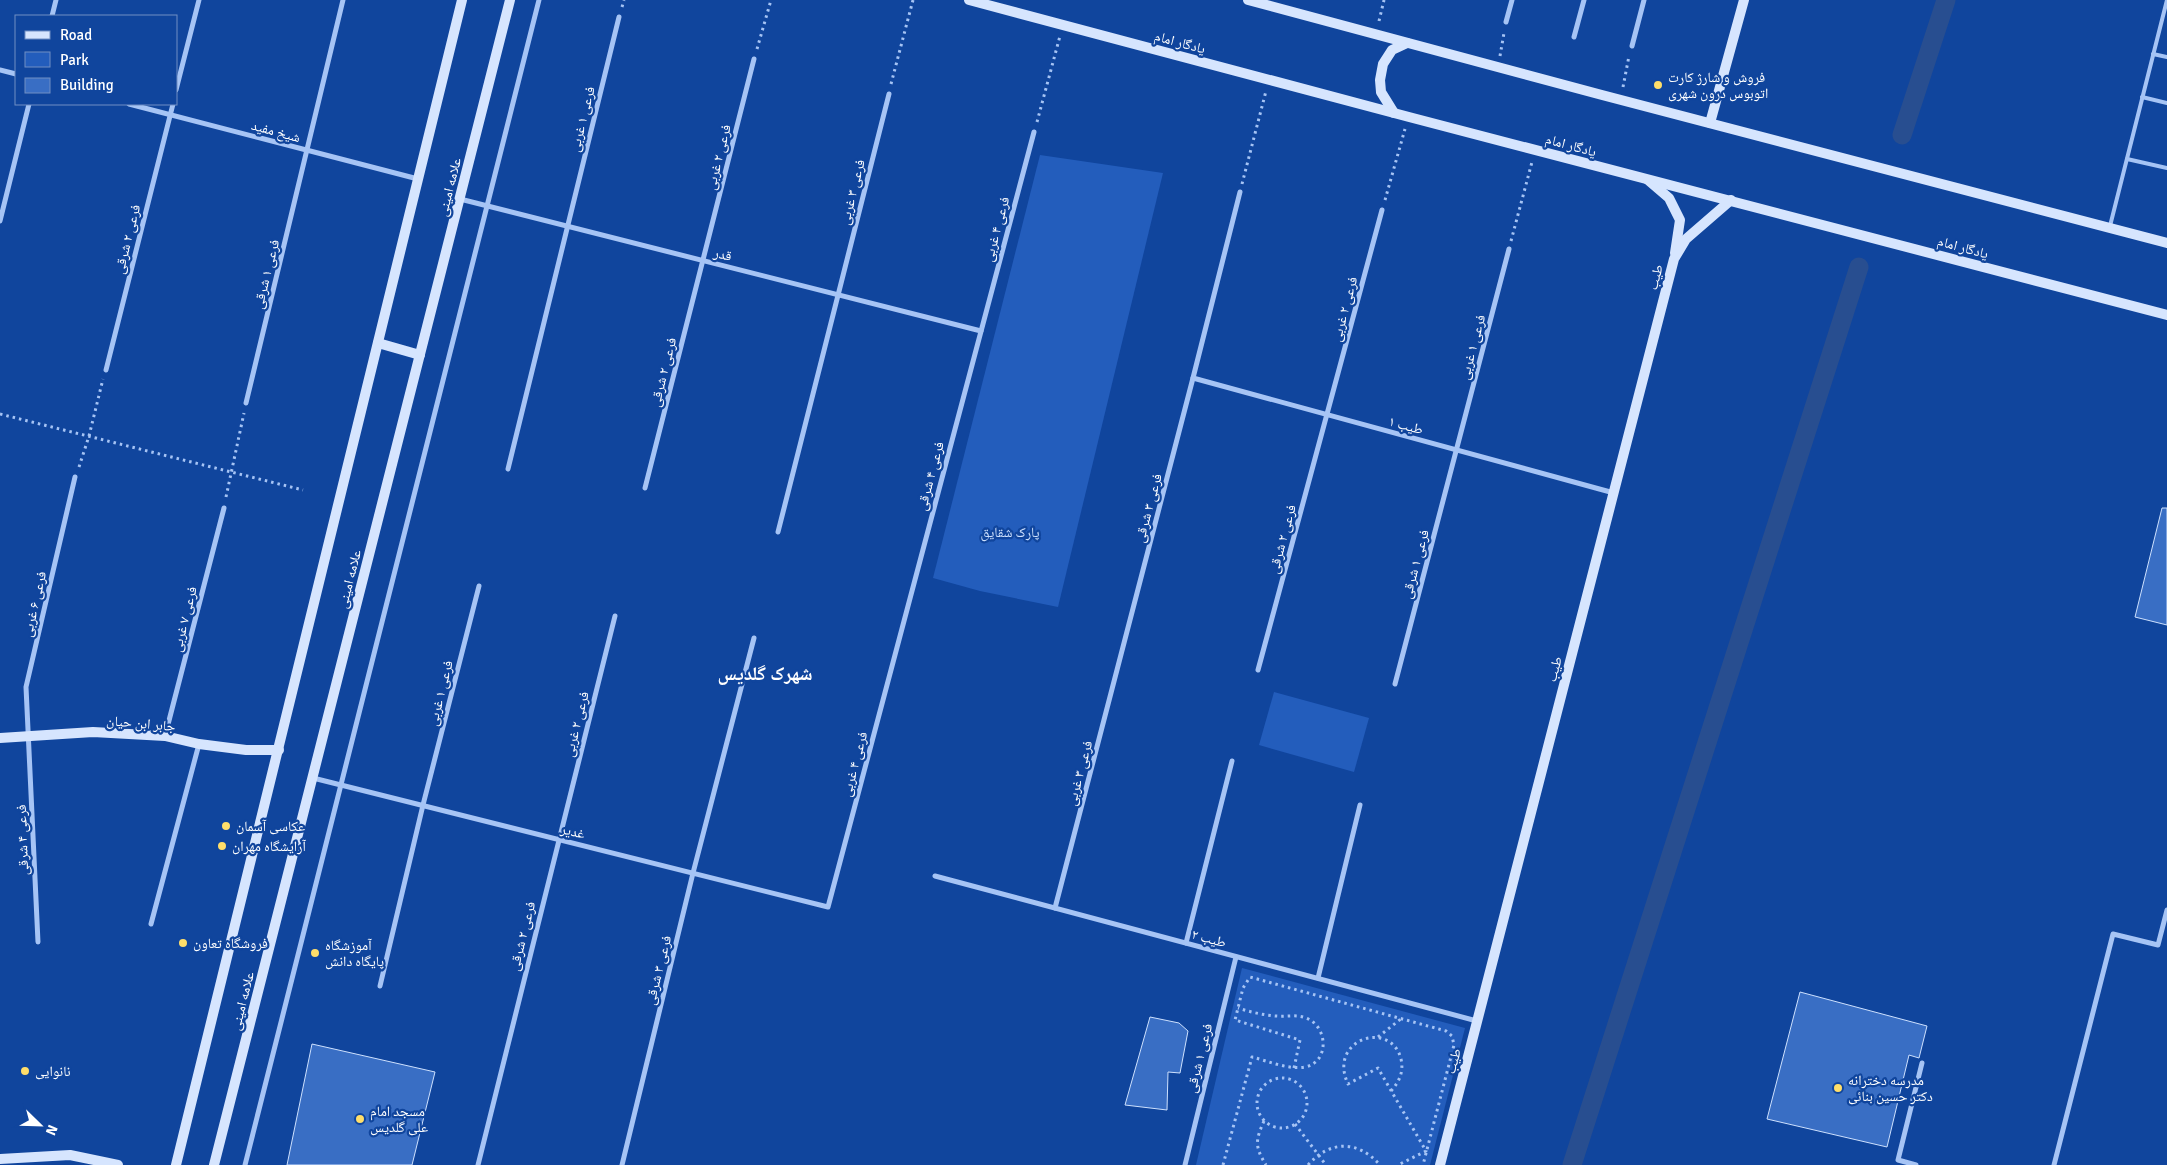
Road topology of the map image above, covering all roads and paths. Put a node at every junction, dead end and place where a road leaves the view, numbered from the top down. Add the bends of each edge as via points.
1 (56, 0) edge
2 (199, 0) edge
3 (343, 0) edge
4 (462, 0) edge
5 (510, 0) edge
6 (539, 0) edge
7 (771, 0) edge
8 (913, 0) edge
9 (969, 0) edge
10 (1248, 0) edge
11 (1384, 0) edge
12 (1512, 0) edge
13 (1584, 0) edge
14 (1644, 0) edge
15 (1744, 0) edge
16 (2166, 0) edge
17 (52, 15) edge
18 (619, 17) dead end
19 (1506, 22) joint
20 (1063, 25) junction
21 (1376, 34) junction
22 (1574, 37) dead end
23 (1407, 43) junction
24 (1632, 46) joint
25 (2153, 54) junction
26 (2167, 56) edge
27 (754, 59) joint
28 (1498, 67) junction
29 (0, 70) edge
30 (15, 74) edge
31 (1269, 80) junction
32 (178, 82) edge
33 (889, 94) joint
34 (2142, 97) junction
35 (1620, 100) junction
36 (2167, 103) edge
37 (29, 105) edge
38 (133, 105) edge
39 (173, 105) edge
40 (1394, 113) junction
41 (170, 114) junction
42 (1409, 117) junction
43 (1710, 123) junction
44 (1034, 132) joint
45 (1535, 150) junction
46 (308, 151) junction
47 (2127, 159) junction
48 (2167, 168) edge
49 (418, 179) junction
50 (1646, 179) junction
51 (1240, 192) joint
52 (460, 199) junction
53 (1731, 200) junction
54 (487, 206) junction
55 (1382, 210) joint
56 (0, 220) edge
57 (568, 226) junction
58 (2110, 228) junction
59 (2167, 243) edge
60 (1509, 249) joint
61 (1674, 259) junction
62 (703, 260) junction
63 (838, 295) junction
64 (2167, 315) edge
65 (981, 331) junction
66 (378, 343) junction
67 (420, 355) junction
68 (106, 370) joint
69 (1194, 378) junction
70 (246, 403) joint
71 (0, 414) edge
72 (1327, 415) junction
73 (89, 436) junction
74 (1456, 450) junction
75 (508, 470) dead end
76 (232, 472) junction
77 (75, 477) joint
78 (645, 488) dead end
79 (303, 490) dead end
80 (1614, 493) junction
81 (224, 508) joint
82 (778, 532) dead end
83 (479, 586) dead end
84 (615, 616) dead end
85 (901, 627) joint
86 (754, 638) dead end
87 (1124, 643) joint
88 (1258, 670) dead end
89 (1395, 684) dead end
90 (29, 736) junction
91 (165, 736) junction
92 (0, 738) edge
93 (199, 744) junction
94 (279, 750) junction
95 (1232, 761) dead end
96 (313, 778) junction
97 (341, 784) junction
98 (423, 805) junction
99 (1360, 805) dead end
100 (558, 839) junction
101 (693, 873) junction
102 (934, 876) dead end
103 (828, 907) joint
104 (1055, 908) junction
105 (2167, 910) edge
106 (151, 924) dead end
107 (38, 942) dead end
108 (1186, 943) junction
109 (1236, 957) junction
110 (1318, 978) junction
111 (380, 986) dead end
112 (1238, 1008) junction
113 (1402, 1018) junction
114 (1477, 1021) junction
115 (1377, 1038) junction
116 (1922, 1063) dead end
117 (1294, 1068) junction
118 (1391, 1091) junction
119 (1264, 1121) junction
120 (1295, 1124) junction
121 (1426, 1151) junction
122 (1318, 1154) junction
123 (0, 1159) edge
124 (56, 1160) edge
125 (118, 1165) edge
126 (176, 1165) edge
127 (214, 1165) edge
128 (245, 1165) edge
129 (478, 1165) edge
130 (622, 1165) edge
131 (1185, 1165) edge
132 (1223, 1165) edge
133 (1266, 1165) edge
134 (1308, 1165) edge
135 (1326, 1165) edge
136 (1380, 1165) edge
137 (1398, 1165) edge
138 (1423, 1165) edge
139 (1440, 1165) edge
140 (1916, 1165) edge
141 (2054, 1165) edge

1 - 17 street
2 - 32 street
3 - 46 street
4 - 49 main road, علامه امینی
5 - 52 main road, علامه امینی
6 - 54 street
7 - 27 path
8 - 33 path
9 - 20 main road, یادگار امام
10 - 21 main road
11 - 21 path
12 - 19 street
13 - 22 street
14 - 24 street
15 - 43 main road
16 - 25 lane
18 - 57 street, فرعی ۱ غربی
19 - 28 path
20 - 31 main road, یادگار امام
20 - 44 path
21 - 23 main road
23 - 28 main road
23 - 40 main road via 1392,50 1383,64 1380,80 1381,92
24 - 35 path
25 - 26 lane
25 - 34 lane
27 - 62 street, فرعی ۲ غربی
28 - 35 main road
29 - 30 street
31 - 40 main road, یادگار امام
31 - 51 path
33 - 63 street, فرعی ۳ غربی
34 - 36 lane
34 - 47 lane
35 - 43 main road
37 - 56 street
38 - 41 street, شیخ مفید
39 - 41 street
40 - 42 main road, یادگار امام
41 - 46 street, شیخ مفید
41 - 68 street, فرعی ۲ شرقی
42 - 45 main road, یادگار امام
42 - 55 path
43 - 58 main road
44 - 65 street, فرعی ۴ غربی
45 - 50 main road, یادگار امام
45 - 60 path
46 - 49 street, شیخ مفید
46 - 70 street, فرعی ۱ شرقی
47 - 48 lane
47 - 58 lane
49 - 66 main road, علامه امینی
50 - 53 main road, یادگار امام
50 - 61 main road via 1669,198 1680,220
51 - 69 street
52 - 54 street, قدر
52 - 67 main road, علامه امینی
53 - 61 main road, طیب via 1686,239
53 - 64 main road, یادگار امام
54 - 57 street, قدر
54 - 97 street
55 - 72 street, فرعی ۲ غربی
57 - 62 street, قدر
57 - 75 street
58 - 59 main road
60 - 74 street, فرعی ۱ غربی
61 - 80 main road, طیب
62 - 63 street, قدر
62 - 78 street, فرعی ۲ شرقی
63 - 65 street, قدر
63 - 82 street
65 - 85 street, فرعی ۴ شرقی
66 - 67 main road
66 - 94 main road, علامه امینی
67 - 96 main road, علامه امینی
68 - 73 path
69 - 72 street, طیب ۱
69 - 87 street, فرعی ۳ شرقی
70 - 76 path
71 - 73 path
72 - 74 street, طیب ۱
72 - 88 street, فرعی ۲ شرقی
73 - 76 path
73 - 77 path
74 - 80 street, طیب ۱
74 - 89 street, فرعی ۱ شرقی
76 - 79 path
76 - 81 path
77 - 90 street, فرعی ۶ غربی via 26,687
80 - 114 main road, طیب
81 - 91 street, فرعی ۷ غربی
83 - 98 street, فرعی ۱ غربی
84 - 100 street, فرعی ۲ غربی
85 - 103 street, فرعی ۴ غربی
86 - 101 street
87 - 104 street, فرعی ۳ غربی
90 - 91 main road, جابر ابن حیان via 93,732
90 - 92 main road, جابر ابن حیان
90 - 107 street, فرعی ۴ شرقی
91 - 93 main road, جابر ابن حیان
93 - 94 main road, جابر ابن حیان
93 - 106 street
94 - 126 main road, علامه امینی
95 - 108 street
96 - 97 street, غدیر
96 - 127 main road, علامه امینی
97 - 98 street, غدیر
97 - 128 street
98 - 100 street, غدیر
98 - 111 street
99 - 110 street
100 - 101 street, غدیر
100 - 129 street, فرعی ۲ شرقی
101 - 103 street, غدیر
101 - 130 street, فرعی ۳ شرقی
102 - 104 street, طیب ۲
104 - 108 street, طیب ۲
105 - 141 street via 2158,945 2113,934
108 - 109 street, طیب ۲
109 - 110 street, طیب ۲
109 - 131 street, فرعی ۱ شرقی
110 - 114 street, طیب ۲
112 - 113 path via 1243,988 1250,977
112 - 117 path via 1235,1020 1300,1040
112 - 117 path via 1271,1016 1307,1018 1319,1027 1323,1049 1315,1063
113 - 115 path
113 - 121 path via 1446,1030 1454,1045
114 - 139 main road, طیب
115 - 118 path via 1387,1041 1400,1055 1402,1074
115 - 118 path via 1358,1041 1350,1048 1345,1056 1344,1075 1348,1084 1378,1068
116 - 140 street via 1898,1160
117 - 132 path via 1252,1057
118 - 121 path
119 - 120 path via 1279,1128
119 - 120 path via 1257,1106 1260,1090 1272,1080 1288,1079 1302,1088 1307,1103
119 - 133 path via 1257,1150
120 - 122 path
121 - 137 path
121 - 138 path
122 - 134 path
122 - 135 path
122 - 136 path via 1345,1146 1372,1156
123 - 124 main road
124 - 125 main road via 70,1155

